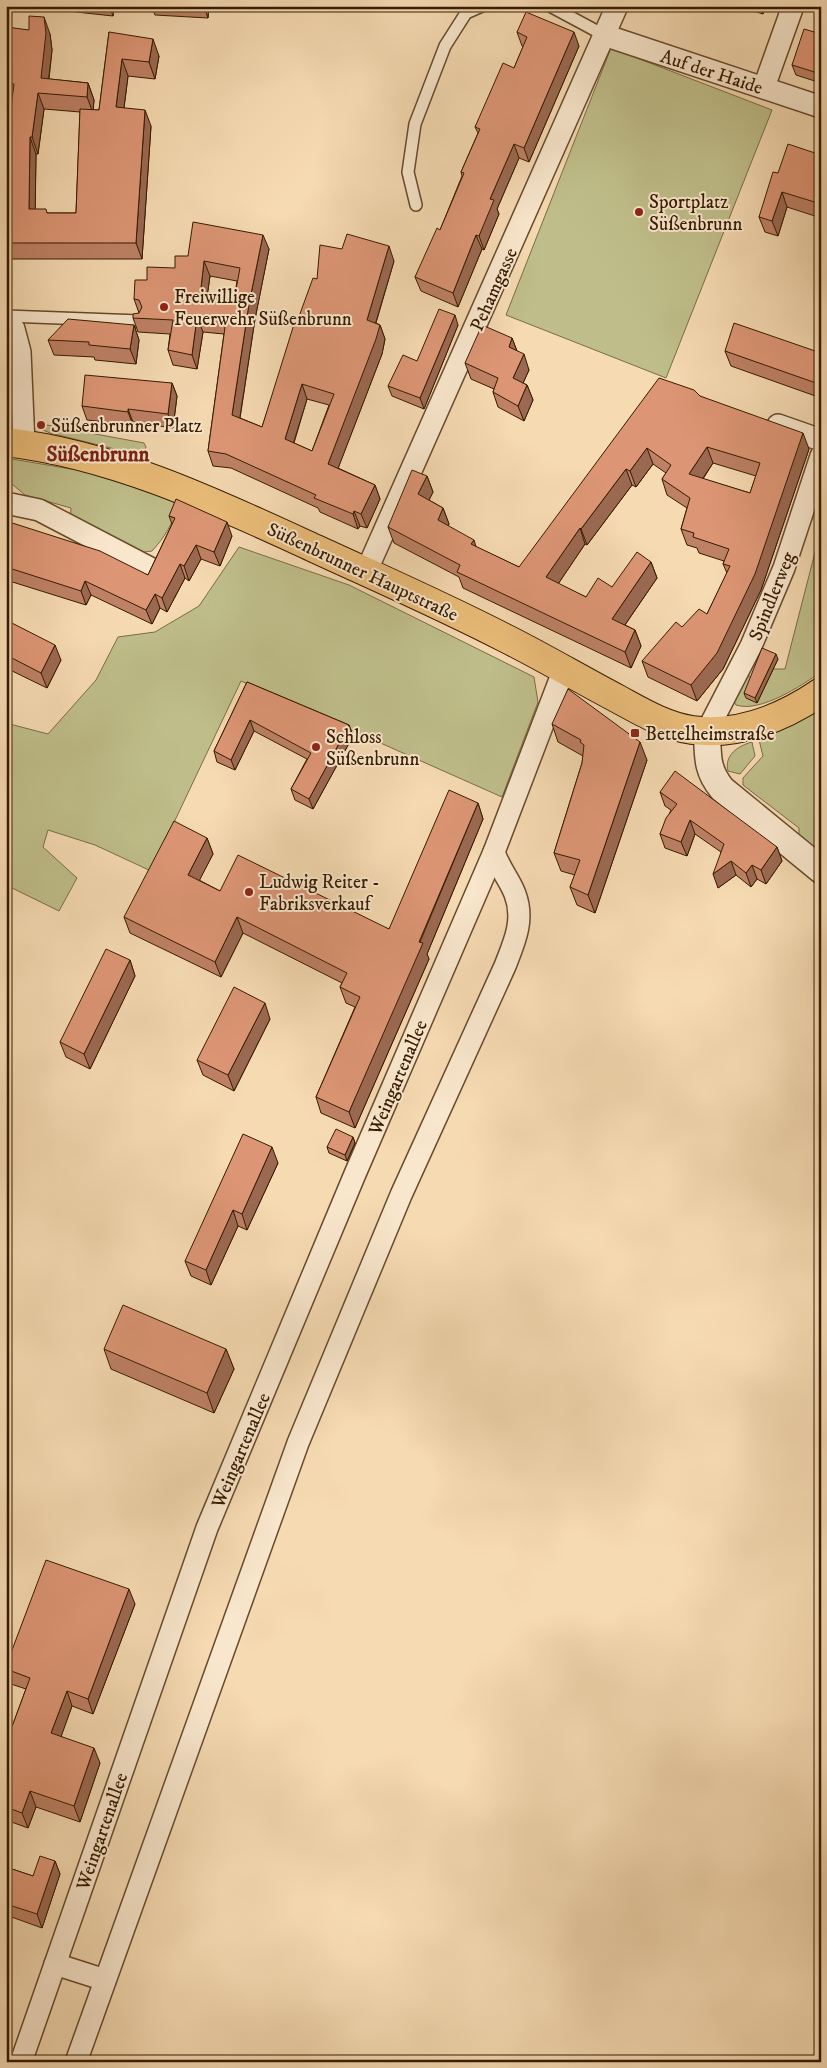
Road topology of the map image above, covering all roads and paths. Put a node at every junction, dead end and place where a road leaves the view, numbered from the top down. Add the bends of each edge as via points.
1 (482, 6) edge
2 (550, 6) edge
3 (617, 6) edge
4 (793, 6) edge
5 (604, 35) junction
6 (764, 88) junction
7 (821, 107) edge
8 (416, 205) dead end
9 (6, 316) edge
10 (6, 321) edge
11 (140, 321) edge
12 (756, 417) edge
13 (821, 440) edge
14 (15, 443) edge
15 (821, 456) edge
16 (6, 503) edge
17 (150, 568) edge
18 (366, 572) junction
19 (564, 669) junction
20 (821, 692) edge
21 (707, 731) junction
22 (494, 852) junction
23 (821, 870) edge
24 (55, 1964) junction
25 (105, 1980) junction
26 (21, 2062) edge
27 (76, 2062) edge

1 - 8 lane via 466,13 445,46 416,124 408,172
2 - 5 lane
3 - 5 street, Pehamgasse
4 - 6 street
5 - 6 street, Auf der Haide
5 - 18 street, Pehamgasse
6 - 7 street, Auf der Haide
9 - 11 lane
10 - 14 street via 14,329 20,352
12 - 13 street
14 - 18 main road, Süßenbrunner Hauptstraße via 83,456 163,482 229,508
15 - 21 street, Spindlerweg via 784,568 751,646
16 - 17 street via 39,510
18 - 19 main road, Süßenbrunner Hauptstraße
19 - 21 main road, Süßenbrunner Hauptstraße via 669,725
19 - 22 street, Weingartenallee
20 - 21 main road, Süßenbrunner Hauptstraße via 772,719 740,728
21 - 23 street via 708,766 722,789
22 - 24 street, Weingartenallee via 207,1528
22 - 25 street via 515,894 519,930 402,1195 298,1443
24 - 25 street
24 - 26 street, Weingartenallee
25 - 27 street

